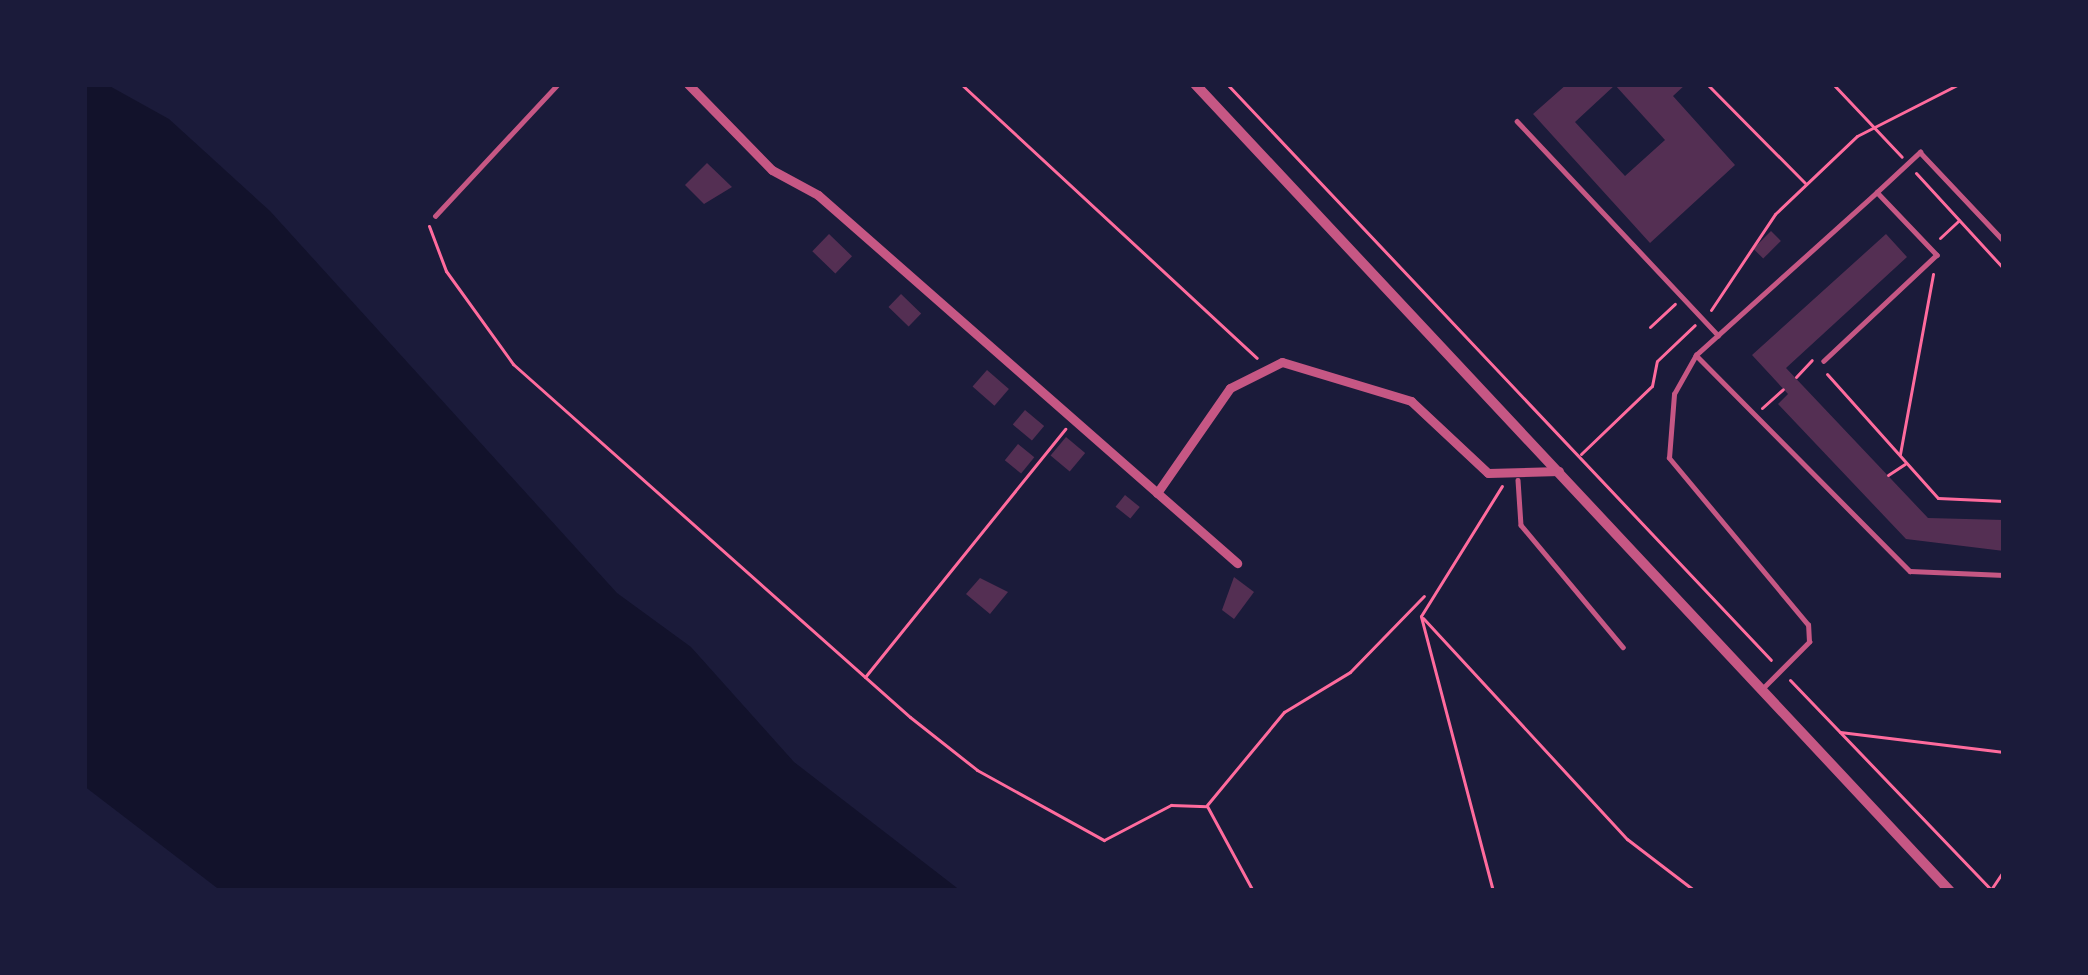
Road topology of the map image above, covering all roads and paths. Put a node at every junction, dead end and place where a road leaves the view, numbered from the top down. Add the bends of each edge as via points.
1 (558, 84) edge
2 (688, 84) edge
3 (961, 84) edge
4 (1195, 84) edge
5 (1227, 84) edge
6 (1707, 84) edge
7 (1834, 84) edge
8 (1959, 84) edge
9 (1517, 121) dead end
10 (1877, 130) junction
11 (1907, 163) junction
12 (1806, 184) junction
13 (1877, 192) junction
14 (435, 216) dead end
15 (1959, 220) junction
16 (428, 224) dead end
17 (2004, 241) edge
18 (1930, 248) junction
19 (1937, 255) junction
20 (2004, 268) edge
21 (1673, 305) dead end
22 (1702, 318) junction
23 (1650, 327) dead end
24 (1718, 335) junction
25 (1830, 343) dead end
26 (1696, 356) junction
27 (1814, 359) junction
28 (1824, 361) dead end
29 (1263, 363) junction
30 (1796, 377) dead end
31 (1783, 389) dead end
32 (1754, 416) junction
33 (1070, 423) junction
34 (1579, 455) junction
35 (1900, 455) junction
36 (1906, 463) junction
37 (1558, 471) junction
38 (1888, 475) dead end
39 (1512, 479) junction
40 (1157, 493) junction
41 (2004, 501) edge
42 (1237, 562) dead end
43 (2004, 575) edge
44 (1425, 595) junction
45 (1421, 616) junction
46 (1623, 647) dead end
47 (1781, 670) junction
48 (865, 677) junction
49 (1764, 687) junction
50 (1840, 733) junction
51 (2004, 752) edge
52 (1207, 806) junction
53 (2004, 870) edge
54 (1992, 890) edge
55 (1253, 891) edge
56 (1493, 891) edge
57 (1695, 891) edge
58 (1950, 891) edge

1 - 14 lane
2 - 33 street
3 - 29 path
4 - 37 street
5 - 34 path
6 - 12 path
7 - 10 path
8 - 10 path
9 - 22 lane
10 - 11 path
10 - 12 path
11 - 13 lane
11 - 15 path
11 - 17 lane via 1920,152
12 - 22 path
13 - 18 lane
13 - 24 lane
15 - 18 path
15 - 20 path
16 - 48 path via 446,271 513,364
18 - 19 lane
19 - 28 lane
19 - 35 path
21 - 23 path
22 - 24 lane
22 - 34 path
24 - 26 lane
25 - 27 path
26 - 32 lane
26 - 47 lane via 1674,394 1669,458 1808,625 1809,642
27 - 30 path
27 - 35 path
29 - 39 street via 1411,400
29 - 40 street via 1230,388
31 - 32 path
32 - 43 lane via 1910,571
33 - 40 street
33 - 48 path
34 - 47 path
35 - 36 path
36 - 38 path
36 - 41 path via 1937,498
37 - 39 street
37 - 49 street
39 - 44 path
39 - 46 lane via 1520,525
40 - 42 street
44 - 45 path
44 - 52 path via 1350,672 1284,712
45 - 56 path
45 - 57 path via 1627,839
47 - 49 lane
47 - 50 path
48 - 52 path via 977,770 1093,837 1125,837 1171,805
49 - 58 street
50 - 51 path
50 - 54 path
52 - 55 path
53 - 54 path

